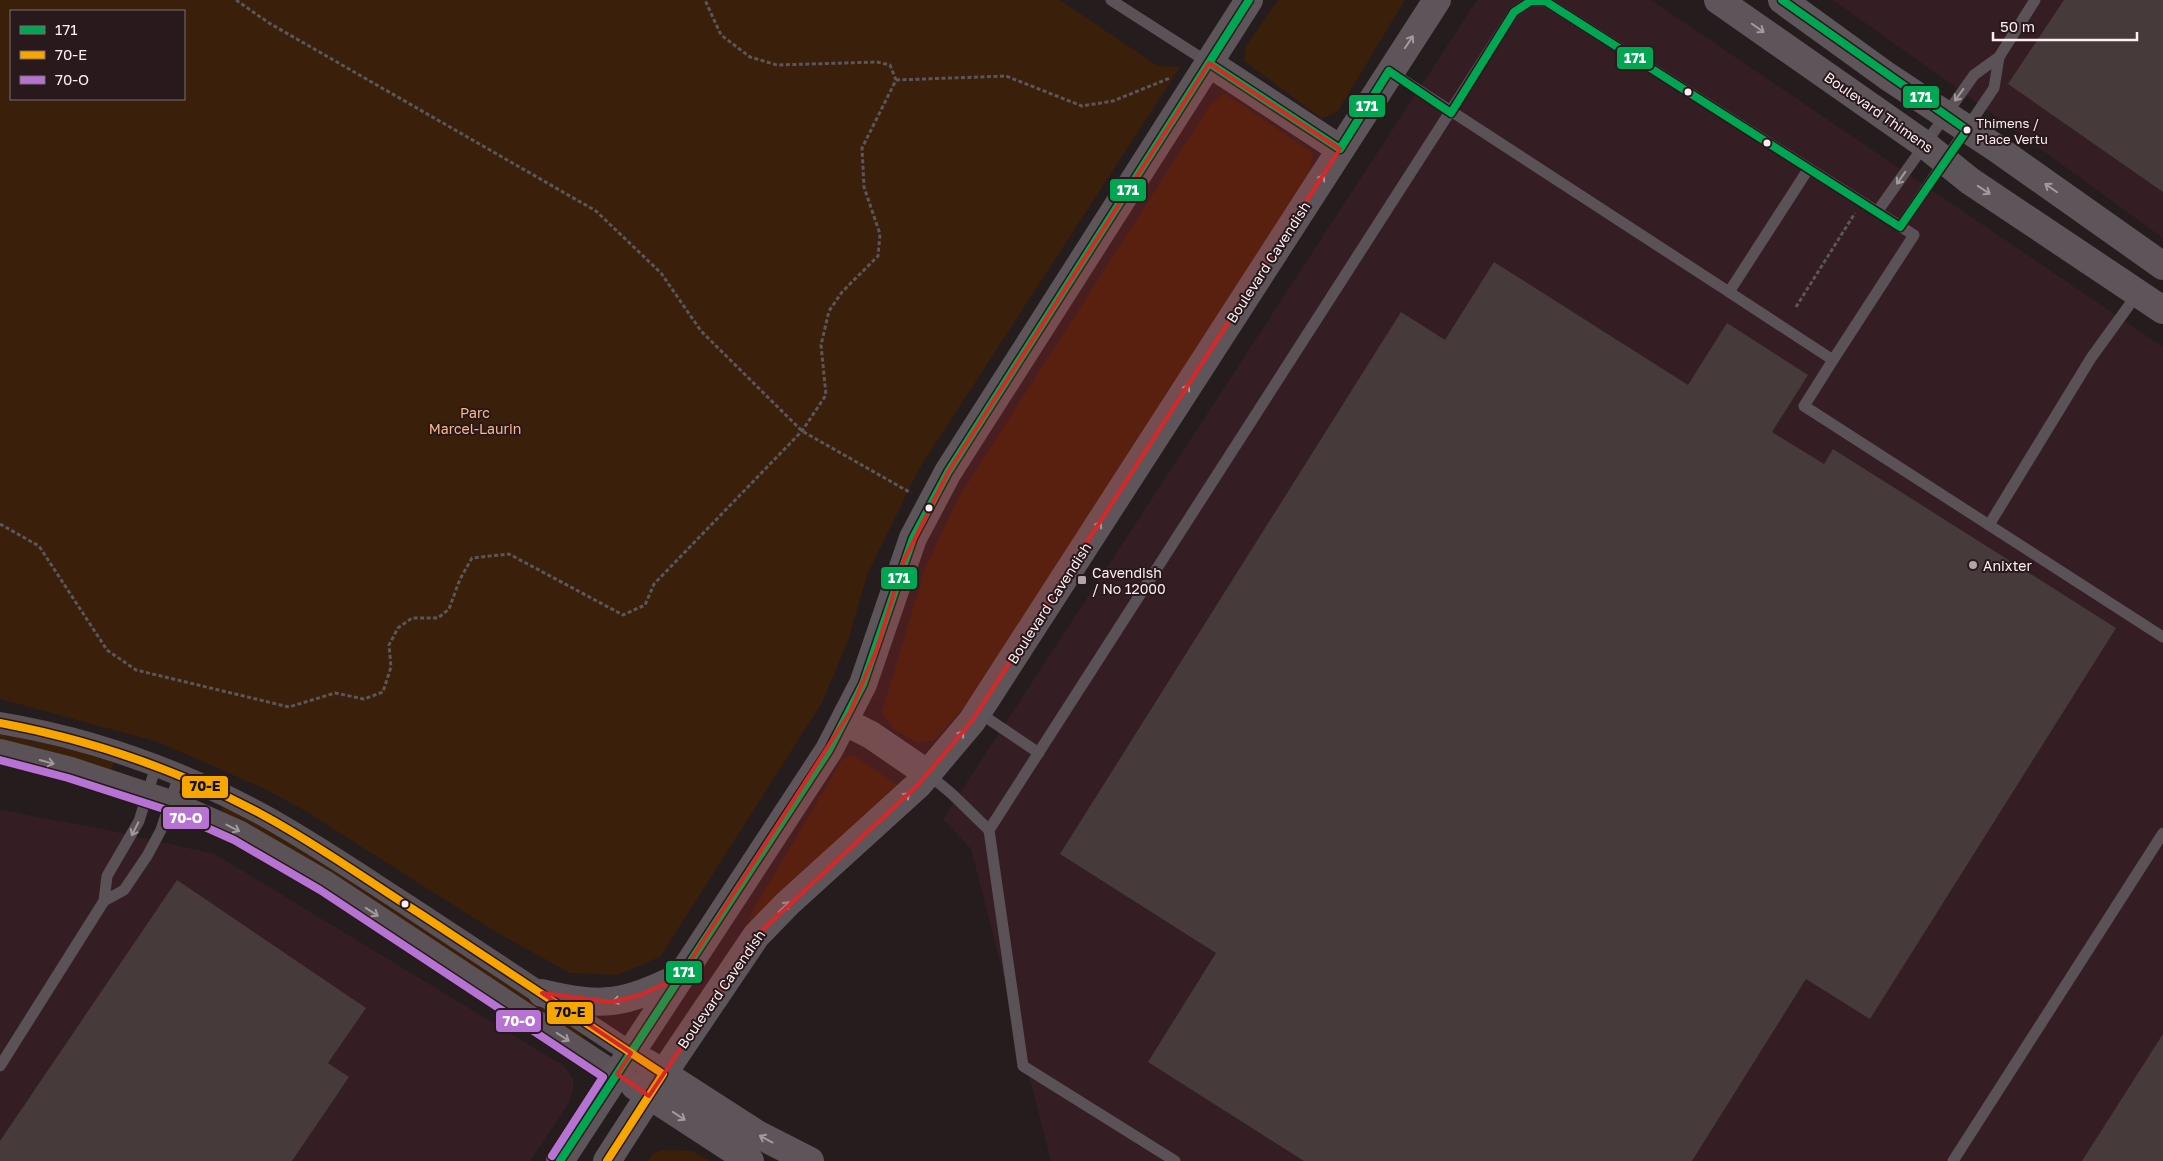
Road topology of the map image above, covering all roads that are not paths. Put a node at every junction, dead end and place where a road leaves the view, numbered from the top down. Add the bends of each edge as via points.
1 (1110, 0) edge
2 (1250, 0) edge
3 (1437, 0) edge
4 (1718, 0) edge
5 (1782, 0) edge
6 (2035, 0) edge
7 (1999, 57) junction
8 (1209, 63) junction
9 (1389, 72) junction
10 (1451, 113) junction
11 (1956, 123) junction
12 (1924, 144) junction
13 (1340, 149) junction
14 (1946, 160) junction
15 (1809, 168) junction
16 (1877, 212) junction
17 (1900, 227) junction
18 (2163, 266) edge
19 (1729, 292) junction
20 (2138, 293) junction
21 (2163, 310) edge
22 (1834, 360) junction
23 (1989, 525) junction
24 (2163, 637) edge
25 (978, 712) junction
26 (845, 722) junction
27 (0, 723) edge
28 (0, 750) edge
29 (1039, 753) junction
30 (156, 766) junction
31 (928, 774) junction
32 (179, 775) junction
33 (148, 794) junction
34 (171, 801) junction
35 (989, 830) junction
36 (2163, 833) edge
37 (104, 901) junction
38 (680, 977) junction
39 (542, 993) junction
40 (624, 1064) junction
41 (0, 1066) edge
42 (656, 1085) junction
43 (560, 1161) edge
44 (608, 1161) edge
45 (750, 1161) edge
46 (810, 1161) edge
47 (1175, 1161) edge
48 (1953, 1161) edge

1 - 8 lane
2 - 8 main road
9 -> 3 main road, Boulevard Cavendish
4 -> 12 main road, Boulevard Thimens
5 - 11 main road
6 - 7 lane
7 -> 11 lane via 1974,75
7 - 11 lane via 1994,88
8 - 13 main road
8 - 26 main road via 935,495 904,560 876,651
9 - 10 lane
9 - 13 main road, Boulevard Cavendish
10 - 15 lane via 1514,12 1531,1 1545,1
10 - 19 lane
10 - 29 lane
11 - 12 lane
11 - 14 lane
18 -> 11 main road
12 - 14 main road, Boulevard Thimens
12 -> 16 lane
25 -> 13 main road, Boulevard Cavendish
14 - 17 lane
14 -> 20 main road, Boulevard Thimens via 1970,181
15 - 16 lane
15 - 19 lane
16 - 17 lane
17 - 22 lane via 1914,236
19 - 22 lane
20 - 21 main road, Boulevard Thimens
20 - 23 lane via 2091,358
22 - 23 lane via 1804,406
23 - 24 lane
25 - 29 lane
31 -> 25 main road, Boulevard Cavendish
26 - 31 main road via 871,735
26 - 38 main road
27 - 30 street via 75,740
28 -> 33 street via 56,764
29 - 35 lane
30 - 32 street
30 - 33 lane
31 - 35 lane
42 -> 31 main road, Boulevard Cavendish via 759,931
32 - 34 lane
32 - 39 street via 296,834
33 - 34 street
33 -> 37 lane via 134,830 107,876
34 - 37 lane via 157,840 124,890
34 -> 40 street via 231,826 303,867
35 - 47 lane via 1023,1066
36 - 48 lane
37 - 41 lane
38 -> 39 main road via 640,995 612,1002 581,1001
38 - 40 main road
39 - 40 street
40 - 42 main road
40 - 43 main road
42 - 44 main road, Boulevard Cavendish
42 -> 45 main road
46 -> 42 main road

